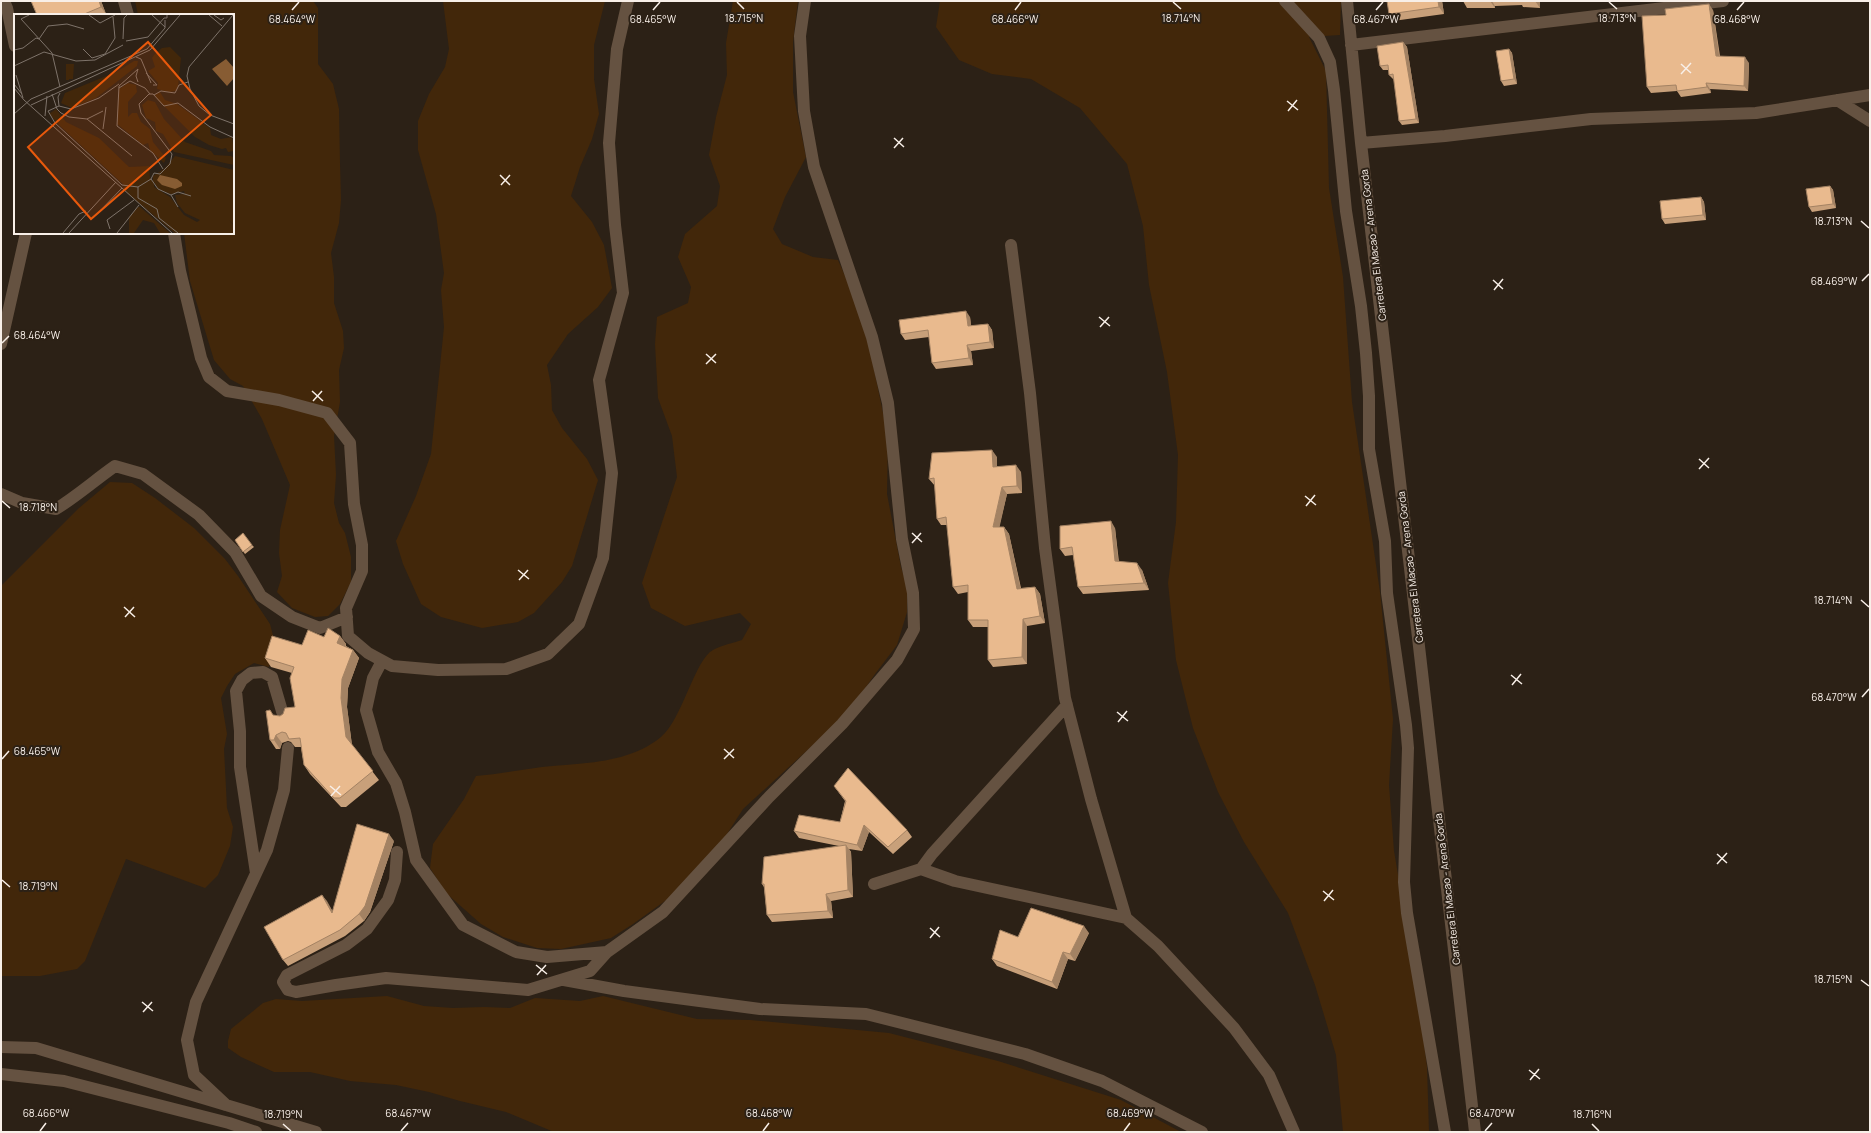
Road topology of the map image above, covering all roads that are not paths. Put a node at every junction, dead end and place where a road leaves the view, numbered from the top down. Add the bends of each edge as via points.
1 (4, 1) edge
2 (124, 1) edge
3 (628, 1) edge
4 (805, 1) edge
5 (1285, 1) edge
6 (1347, 1) edge
7 (1723, 1) edge
8 (128, 14) edge
9 (14, 41) edge
10 (1351, 45) junction
11 (1870, 94) edge
12 (1837, 100) junction
13 (1870, 121) edge
14 (1361, 143) junction
15 (26, 234) edge
16 (174, 234) edge
17 (1011, 245) dead end
18 (1, 344) edge
19 (1, 494) edge
20 (347, 617) junction
21 (382, 661) junction
22 (1067, 705) junction
23 (284, 718) edge
24 (288, 748) edge
25 (397, 852) dead end
26 (921, 869) junction
27 (256, 874) junction
28 (874, 884) dead end
29 (1126, 918) junction
30 (607, 952) junction
31 (561, 980) junction
32 (1, 1047) edge
33 (1, 1074) edge
34 (226, 1105) junction
35 (256, 1132) edge
36 (316, 1132) edge
37 (1202, 1132) edge
38 (1294, 1132) edge
39 (1445, 1132) edge
40 (1475, 1132) edge

1 - 9 street
2 - 8 street
3 - 21 street via 617,49 609,143 623,293 599,380 612,473 602,558 579,624 548,654 506,669 438,670 392,666
4 - 30 street via 800,36 804,111 814,167 872,337 888,403 902,539 913,593 914,629 897,660 842,724 769,797 663,912
5 - 39 street via 1319,38 1330,62 1346,211 1366,354 1369,449 1385,542 1387,593 1408,748 1404,882
6 - 10 street, Carretera El Macao - Arena Gorda
7 - 10 street
10 - 14 street, Carretera El Macao - Arena Gorda
11 - 12 street
12 - 13 street
12 - 14 street via 1756,113 1591,120
14 - 40 street, Carretera El Macao - Arena Gorda
15 - 18 street
16 - 20 street via 181,278 202,358 210,377 227,391 279,400 327,413 350,443 354,504 362,545 362,571 346,608
17 - 22 street via 1030,393 1045,548
19 - 20 street via 22,503 56,509 75,498 115,466 143,474 199,515 235,552 261,596 292,617 320,628
20 - 21 street via 348,636
21 - 30 street via 373,678 366,710 378,752 396,783 416,860 463,925 516,952 547,956
22 - 26 street
22 - 29 street
23 - 27 street via 272,677 263,672 251,673 242,680 236,691 240,767
24 - 27 street via 284,790 267,850
25 - 31 street via 395,880 388,900 367,929 346,945 287,975 283,982 288,990 296,992 386,978 528,990
26 - 28 street
26 - 29 street via 955,881
27 - 34 street via 196,1002 187,1040 194,1074
29 - 38 street via 1158,946 1234,1028 1269,1075
30 - 31 street via 590,971
31 - 37 street via 760,1009 866,1014 1039,1059 1102,1081
32 - 34 street via 36,1048
33 - 35 street via 64,1081
34 - 36 street

